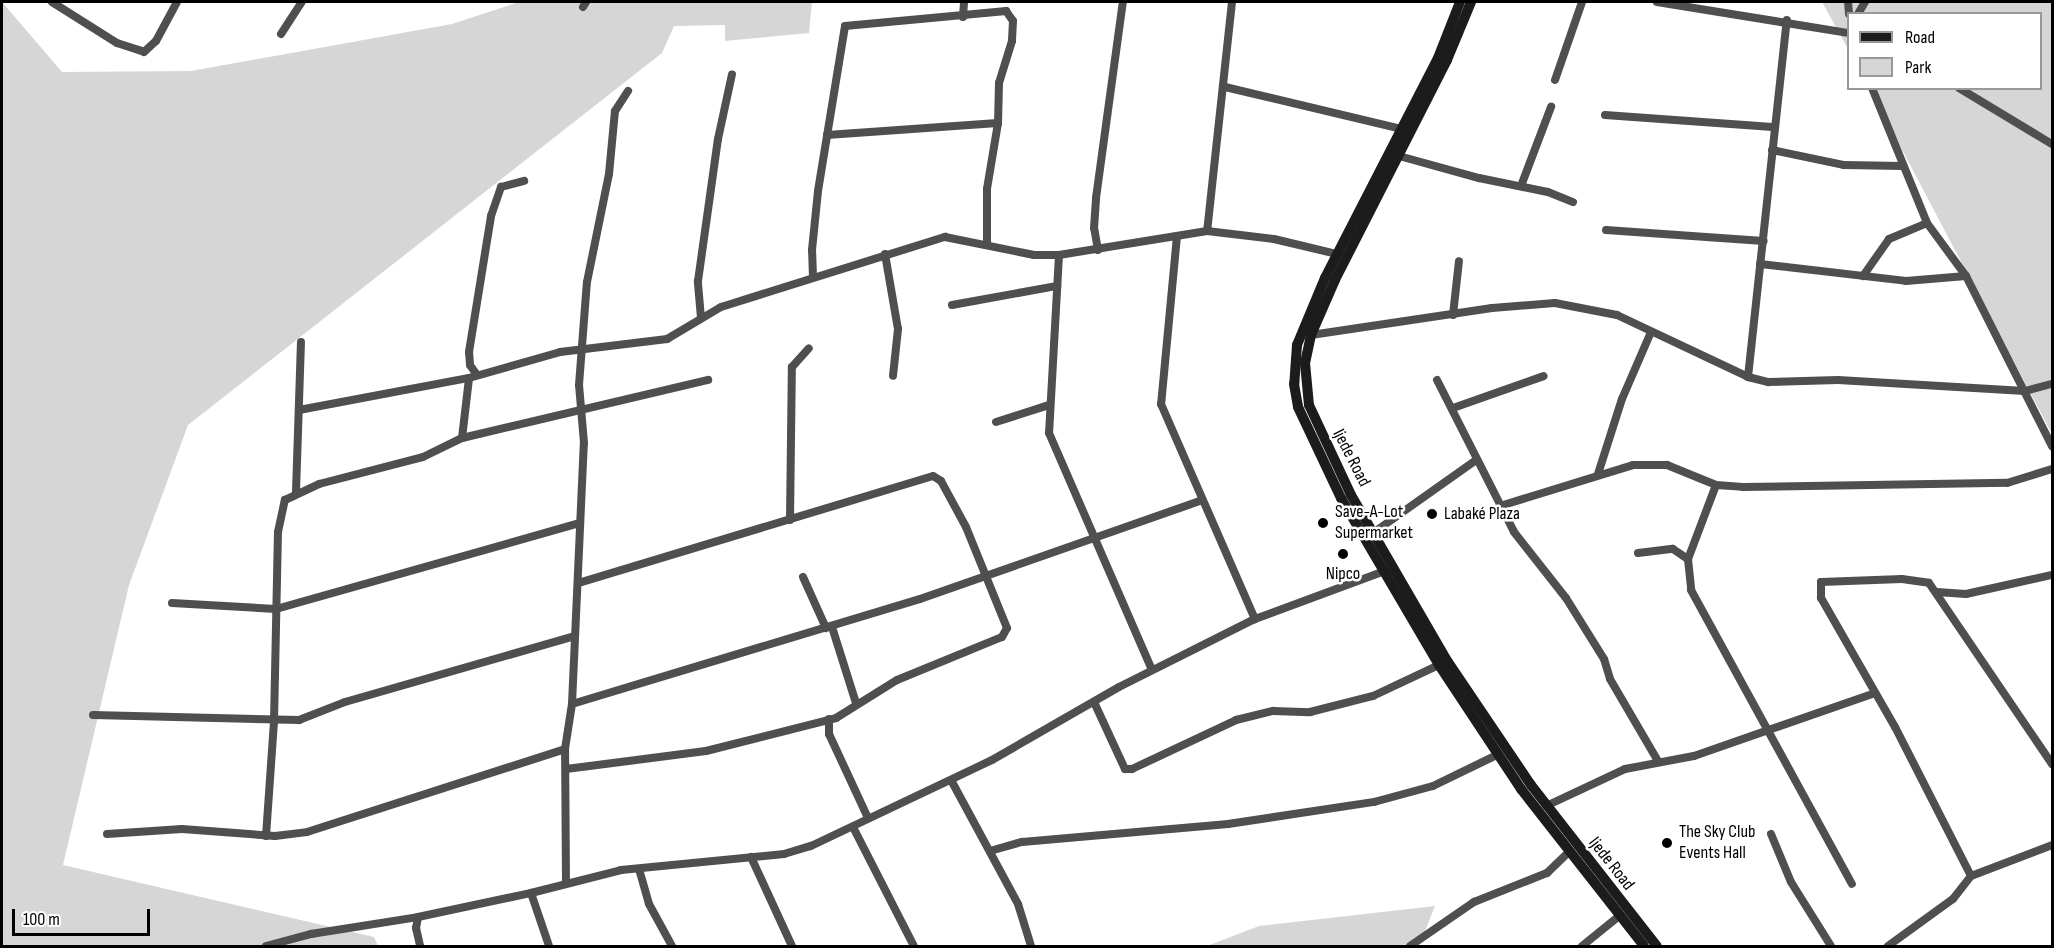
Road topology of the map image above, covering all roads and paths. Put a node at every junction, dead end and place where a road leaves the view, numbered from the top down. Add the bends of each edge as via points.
1 (52, 2) edge
2 (177, 2) edge
3 (302, 2) edge
4 (964, 2) edge
5 (1123, 2) edge
6 (1232, 2) edge
7 (1460, 2) edge
8 (1471, 2) edge
9 (1582, 2) edge
10 (1657, 2) edge
11 (963, 17) junction
12 (1787, 20) junction
13 (1847, 33) edge
14 (281, 34) dead end
15 (732, 74) dead end
16 (1555, 80) dead end
17 (1225, 87) junction
18 (1873, 90) edge
19 (1962, 90) edge
20 (628, 91) dead end
21 (1551, 107) dead end
22 (1605, 115) dead end
23 (998, 123) junction
24 (1773, 127) junction
25 (1401, 129) junction
26 (827, 135) junction
27 (2052, 144) edge
28 (1772, 150) junction
29 (1398, 156) junction
30 (1902, 166) junction
31 (524, 181) dead end
32 (1521, 186) junction
33 (1573, 202) dead end
34 (1928, 223) junction
35 (1606, 230) dead end
36 (1207, 231) junction
37 (1177, 236) junction
38 (1764, 241) junction
39 (987, 244) junction
40 (1098, 250) junction
41 (885, 254) junction
42 (1337, 254) junction
43 (1059, 255) junction
44 (1459, 261) dead end
45 (1760, 264) junction
46 (1863, 276) junction
47 (1966, 276) junction
48 (813, 277) junction
49 (1057, 286) junction
50 (952, 305) dead end
51 (1453, 315) junction
52 (701, 318) junction
53 (1651, 332) junction
54 (1311, 335) junction
55 (301, 342) dead end
56 (809, 348) dead end
57 (582, 350) junction
58 (473, 376) junction
59 (893, 376) dead end
60 (1545, 376) dead end
61 (1748, 377) junction
62 (708, 380) dead end
63 (1437, 380) dead end
64 (2052, 384) edge
65 (2025, 391) junction
66 (1049, 405) junction
67 (1453, 408) junction
68 (299, 410) junction
69 (584, 410) junction
70 (996, 422) dead end
71 (462, 438) junction
72 (2052, 446) edge
73 (1476, 460) junction
74 (2052, 469) edge
75 (1598, 474) junction
76 (1716, 485) junction
77 (296, 492) junction
78 (1200, 501) junction
79 (1500, 506) junction
80 (790, 520) junction
81 (580, 523) junction
82 (1374, 533) junction
83 (1093, 538) junction
84 (1638, 553) dead end
85 (1688, 559) junction
86 (1385, 571) junction
87 (986, 574) junction
88 (2052, 575) edge
89 (803, 577) dead end
90 (579, 583) junction
91 (1937, 592) junction
92 (172, 603) dead end
93 (276, 609) junction
94 (1255, 619) junction
95 (829, 627) junction
96 (572, 637) junction
97 (1438, 665) junction
98 (1152, 670) junction
99 (1872, 694) junction
100 (856, 702) junction
101 (1094, 702) junction
102 (572, 704) junction
103 (93, 715) dead end
104 (829, 719) junction
105 (274, 723) junction
106 (1768, 730) junction
107 (565, 749) junction
108 (1499, 754) junction
109 (1658, 761) junction
110 (2052, 764) edge
111 (566, 769) junction
112 (951, 780) junction
113 (1546, 806) junction
114 (868, 818) junction
115 (854, 829) junction
116 (107, 834) dead end
117 (1771, 834) dead end
118 (266, 836) junction
119 (2052, 845) edge
120 (990, 851) junction
121 (1568, 853) junction
122 (752, 858) junction
123 (639, 868) junction
124 (1971, 876) junction
125 (566, 882) junction
126 (1852, 884) dead end
127 (531, 893) junction
128 (1619, 916) junction
129 (418, 917) junction
130 (266, 946) edge
131 (420, 946) edge
132 (549, 946) edge
133 (672, 946) edge
134 (792, 946) edge
135 (914, 946) edge
136 (1031, 946) edge
137 (1410, 946) edge
138 (1582, 946) edge
139 (1644, 946) edge
140 (1657, 946) edge
141 (1831, 946) edge
142 (1888, 946) edge

1 - 2 street via 117,43 144,52 156,41
3 - 14 street
4 - 11 street
5 - 40 street via 1096,198 1094,228
6 - 17 street
7 - 25 main road, Ijede Road
8 - 29 main road, Ijede Road via 1447,60
9 - 16 street
10 - 12 street
11 - 23 street via 1006,11 1013,21 1012,40 999,83
11 - 26 street via 845,26
12 - 13 street
12 - 24 street
15 - 52 street via 718,139 698,281
17 - 25 street
17 - 36 street via 1212,159
18 - 30 street
19 - 27 street
20 - 57 street via 615,111 609,174 587,282
21 - 32 street
22 - 24 street
23 - 26 street
23 - 39 street via 987,189
24 - 28 street
25 - 42 main road, Ijede Road
26 - 48 street via 812,238
28 - 30 street via 1844,165
28 - 38 street
29 - 32 street
29 - 54 main road, Ijede Road
30 - 34 street
31 - 58 street via 501,187 491,216 469,352
32 - 33 street
34 - 46 street via 1889,239
34 - 47 street
35 - 38 street
36 - 37 street
36 - 42 street via 1274,239
37 - 40 street
37 - 78 street via 1161,404
38 - 45 street
39 - 41 street via 945,237
39 - 43 street via 1034,255
40 - 43 street
41 - 48 street
41 - 59 street via 898,328
42 - 86 main road, Ijede Road via 1297,345 1294,384 1313,445
43 - 49 street
44 - 51 street
45 - 46 street
45 - 61 street
46 - 47 street via 1906,281
47 - 65 street
48 - 52 street via 721,307
49 - 50 street
49 - 66 street
51 - 53 street via 1555,303 1600,310
51 - 54 street
52 - 57 street via 667,339
53 - 61 street
53 - 75 street via 1622,399
54 - 82 main road, Ijede Road via 1305,363 1309,405 1323,442
55 - 68 street
56 - 80 street via 792,368
57 - 58 street
57 - 69 street via 579,385
58 - 68 street
58 - 71 street
60 - 67 street
61 - 65 street via 1788,384 1838,380
62 - 69 street
63 - 67 street
64 - 65 street
65 - 72 street
66 - 70 street
66 - 83 street via 1052,448
67 - 73 street
68 - 77 street
69 - 71 street
69 - 81 street
71 - 77 street via 423,457
73 - 79 street
73 - 82 street
74 - 76 street via 2007,483
75 - 76 street via 1633,465 1667,465
75 - 79 street
76 - 85 street
77 - 93 street via 285,500 280,511
78 - 83 street
78 - 94 street
79 - 109 street via 1514,532 1566,598 1604,659 1610,679
80 - 87 street via 936,477 966,526
80 - 90 street
81 - 90 street
81 - 93 street
82 - 113 main road, Ijede Road via 1448,662
83 - 87 street
83 - 98 street
84 - 85 street via 1675,550
85 - 106 street via 1690,590 1698,609
86 - 94 street
86 - 97 main road, Ijede Road
87 - 95 street
87 - 100 street via 1006,624 1002,638 936,663
88 - 91 street via 1966,594
89 - 95 street
90 - 96 street
91 - 99 street via 1929,583 1902,579 1821,582 1818,592
91 - 110 street via 1954,624
92 - 93 street
93 - 105 street
94 - 98 street
95 - 100 street
95 - 102 street
96 - 102 street
96 - 105 street via 364,696 299,720
97 - 101 street via 1373,696 1310,712 1273,711 1236,720 1132,769 1125,769
97 - 108 main road, Ijede Road
98 - 101 street
99 - 106 street
99 - 124 street via 1895,727
100 - 104 street
101 - 112 street
102 - 107 street
103 - 105 street
104 - 111 street via 706,751
104 - 114 street via 829,734
105 - 118 street
106 - 109 street via 1694,756
106 - 126 street
107 - 111 street
107 - 118 street via 307,832
108 - 120 street via 1433,786 1374,802 1228,824 1022,842
108 - 121 main road, Ijede Road
109 - 113 street via 1625,769
111 - 125 street
112 - 114 street
112 - 120 street
113 - 140 main road, Ijede Road
114 - 115 street
115 - 122 street via 797,851
115 - 135 street
116 - 118 street via 182,829
117 - 141 street via 1791,882
119 - 124 street
120 - 136 street via 1018,904
121 - 128 main road, Ijede Road
121 - 137 street via 1547,873 1474,902
122 - 123 street
122 - 134 street
123 - 125 street
123 - 133 street via 650,904
124 - 142 street via 1953,899
125 - 127 street
127 - 129 street
127 - 132 street
128 - 138 street
128 - 139 main road, Ijede Road
129 - 130 street via 321,932
129 - 131 street

